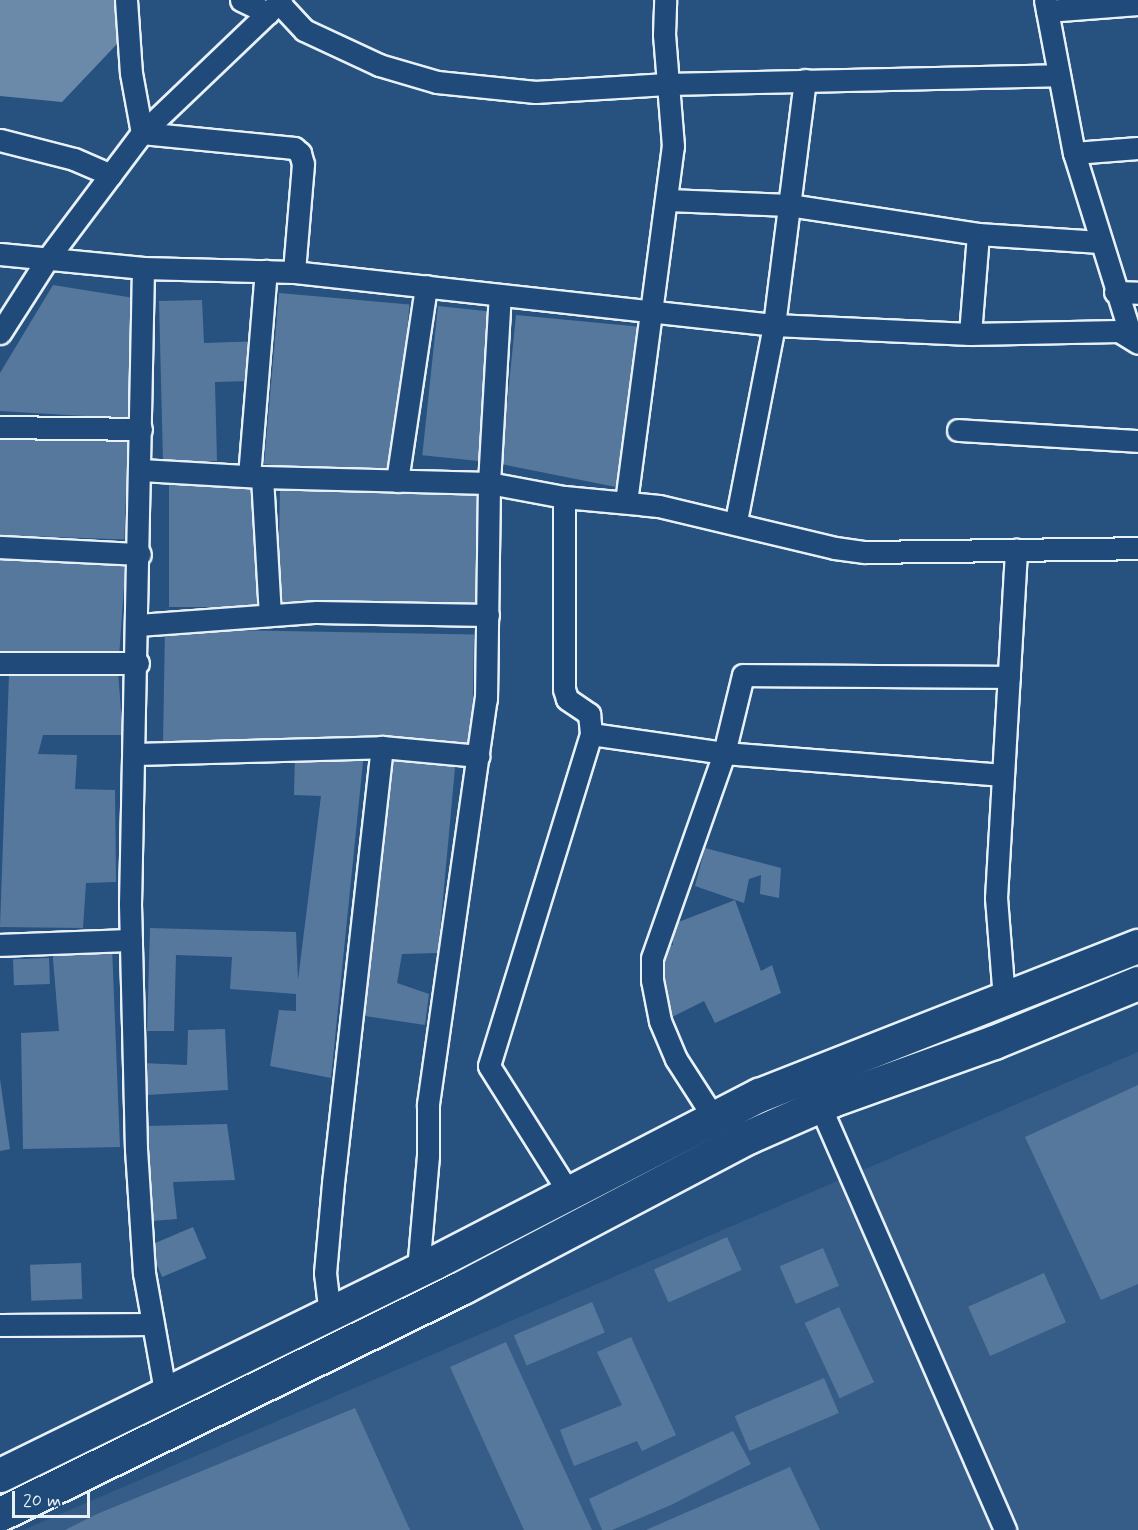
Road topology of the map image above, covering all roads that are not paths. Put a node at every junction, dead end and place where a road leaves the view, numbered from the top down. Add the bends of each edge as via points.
1 (126, 0) edge
2 (241, 0) edge
3 (665, 0) edge
4 (1138, 4) edge
5 (276, 5) edge
6 (1046, 5) edge
7 (1058, 75) junction
8 (805, 80) junction
9 (667, 84) junction
10 (142, 133) junction
11 (0, 140) edge
12 (1138, 148) edge
13 (1074, 153) junction
14 (111, 175) junction
15 (668, 200) junction
16 (789, 205) junction
17 (978, 234) junction
18 (1100, 242) junction
19 (0, 255) edge
20 (48, 258) junction
21 (143, 268) junction
22 (266, 272) junction
23 (294, 272) junction
24 (426, 286) junction
25 (1115, 292) junction
26 (1138, 293) edge
27 (500, 295) junction
28 (652, 311) junction
29 (774, 325) junction
30 (0, 333) edge
31 (970, 334) junction
32 (1135, 339) edge
33 (0, 427) edge
34 (141, 429) junction
35 (958, 430) dead end
36 (1138, 441) edge
37 (141, 470) junction
38 (256, 477) junction
39 (397, 480) junction
40 (489, 483) junction
41 (564, 497) junction
42 (626, 502) junction
43 (735, 521) junction
44 (0, 547) edge
45 (1138, 548) edge
46 (1016, 550) junction
47 (140, 554) junction
48 (270, 615) junction
49 (488, 615) junction
50 (138, 624) junction
51 (0, 663) edge
52 (138, 663) junction
53 (1009, 677) junction
54 (591, 734) junction
55 (382, 747) junction
56 (723, 753) junction
57 (136, 754) junction
58 (478, 756) junction
59 (1003, 775) junction
60 (131, 940) junction
61 (0, 945) edge
62 (1138, 946) edge
63 (1138, 982) edge
64 (1004, 999) junction
65 (759, 1095) junction
66 (820, 1106) junction
67 (714, 1118) junction
68 (773, 1126) junction
69 (569, 1193) junction
70 (418, 1270) junction
71 (330, 1315) junction
72 (153, 1324) junction
73 (0, 1325) edge
74 (166, 1397) junction
75 (0, 1475) edge
76 (0, 1514) edge
77 (1005, 1530) edge

1 - 10 street via 131,73
2 - 5 street
3 - 9 street
4 - 6 street
5 - 9 street via 326,44 438,82 535,92
5 - 10 street
6 - 7 street
7 - 8 street
7 - 13 street
8 - 9 street
8 - 16 street
9 - 15 street via 673,146
10 - 14 street
10 - 23 street via 294,148 300,153 303,164
11 - 14 street via 74,159
12 - 13 street
13 - 18 street
14 - 20 street
15 - 16 street
15 - 28 street
16 - 17 street
16 - 29 street
17 - 18 street
17 - 31 street
18 - 25 street
19 - 20 street
20 - 21 street
20 - 30 street
21 - 22 street
21 - 34 street
22 - 23 street
22 - 38 street
23 - 24 street
24 - 27 street
24 - 39 street
25 - 26 street
25 - 32 street
27 - 28 street
27 - 40 street
28 - 29 street
28 - 42 street
29 - 31 street
29 - 43 street
31 - 32 street via 1119,331
33 - 34 street
34 - 37 street
35 - 36 street
37 - 38 street
37 - 47 street
38 - 39 street
38 - 48 street
39 - 40 street
40 - 41 street
40 - 49 street
41 - 42 street
41 - 54 street via 564,689 567,699 589,714
42 - 43 street
43 - 46 street via 835,548 865,552
44 - 47 street
45 - 46 street
46 - 53 street
47 - 50 street
48 - 49 street via 394,611
48 - 50 street
49 - 58 street via 486,699
50 - 52 street
51 - 52 street
52 - 57 street
53 - 56 street via 751,673 740,680
53 - 59 street
54 - 56 street
54 - 69 street via 489,1066
55 - 57 street
55 - 58 street
55 - 71 street via 333,1183 325,1273
56 - 59 street
56 - 67 street via 655,949 652,980 660,1021 676,1059
57 - 60 street
58 - 70 street via 428,1104 428,1156
59 - 64 street via 996,898
60 - 61 street
60 - 72 street via 136,1149 144,1273
62 - 64 main road
63 - 66 main road via 994,1042
64 - 65 main road
65 - 67 main road
65 - 68 main road
66 - 68 main road
66 - 77 street
67 - 69 main road
68 - 76 main road via 463,1287
69 - 70 main road
70 - 71 main road
71 - 74 main road
72 - 73 street
72 - 74 street
74 - 75 main road

